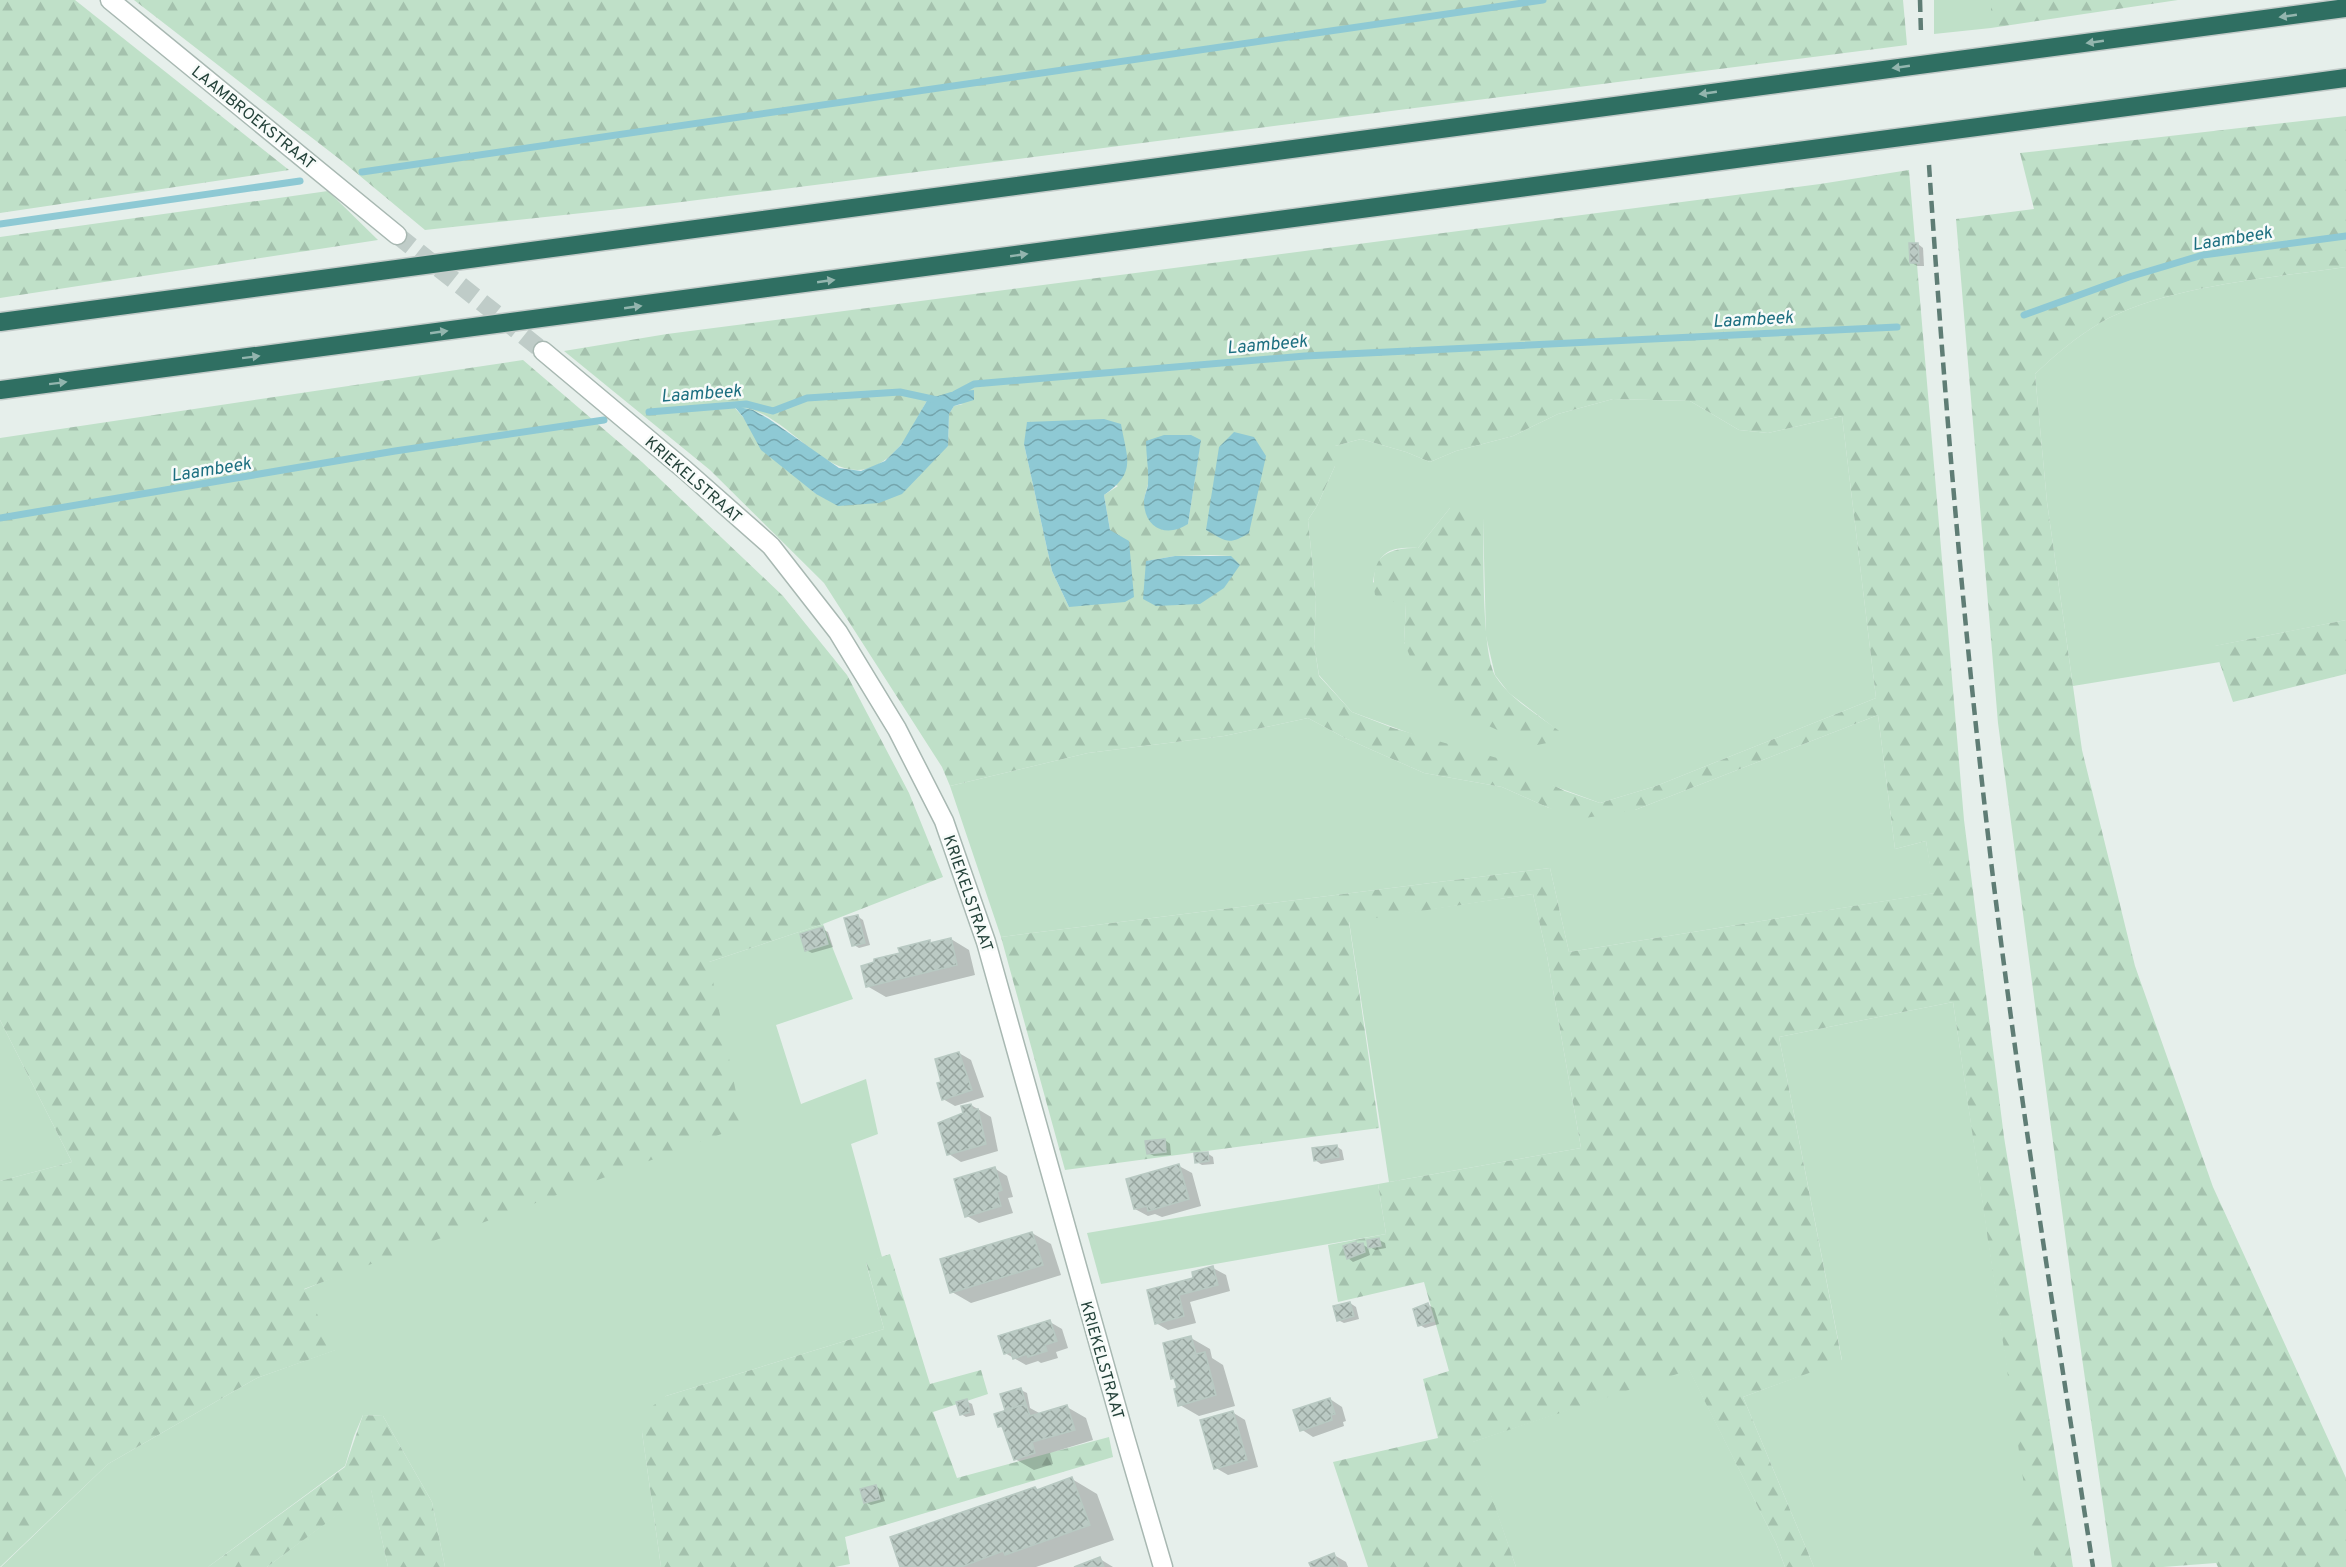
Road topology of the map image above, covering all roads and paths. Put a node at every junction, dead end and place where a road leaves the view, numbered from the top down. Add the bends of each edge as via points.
1 (110, 0) edge
2 (2346, 8) edge
3 (2346, 78) edge
4 (397, 235) tunnel mouth
5 (0, 322) edge
6 (543, 351) tunnel mouth
7 (0, 390) edge
8 (1163, 1567) edge

1 - 4 street, LAAMBROEKSTRAAT
2 -> 5 highway
7 -> 3 highway
6 - 8 street, KRIEKELSTRAAT via 771,546 838,632 897,729 939,811 986,942

